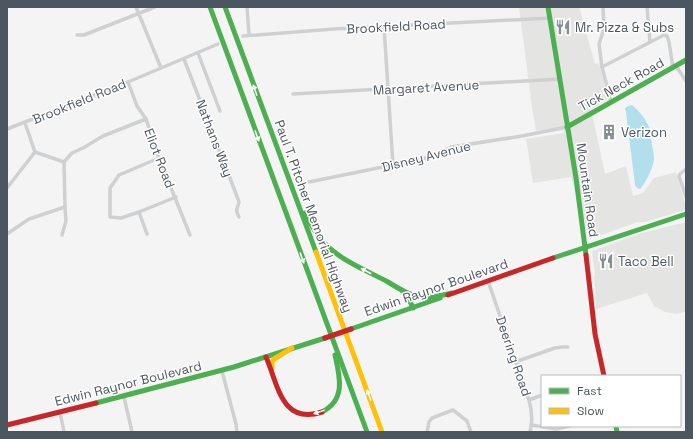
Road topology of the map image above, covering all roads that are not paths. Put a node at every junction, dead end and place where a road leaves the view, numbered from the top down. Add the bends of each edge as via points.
1 (136, 7) edge
2 (156, 7) edge
3 (210, 7) edge
4 (224, 7) edge
5 (247, 7) edge
6 (548, 7) edge
7 (603, 7) edge
8 (647, 7) edge
9 (139, 14) junction
10 (550, 18) junction
11 (384, 27) junction
12 (77, 35) dead end
13 (249, 35) junction
14 (243, 36) dead end
15 (650, 42) junction
16 (218, 44) dead end
17 (198, 53) junction
18 (184, 59) junction
19 (686, 60) edge
20 (602, 67) junction
21 (675, 67) junction
22 (161, 68) junction
23 (560, 79) junction
24 (686, 81) edge
25 (128, 82) junction
26 (388, 89) junction
27 (293, 94) dead end
28 (611, 102) junction
29 (261, 106) junction
30 (220, 111) dead end
31 (146, 119) junction
32 (25, 123) junction
33 (567, 127) junction
34 (7, 129) edge
35 (35, 152) junction
36 (159, 158) junction
37 (64, 162) junction
38 (393, 165) junction
39 (686, 170) edge
40 (309, 182) dead end
41 (7, 188) edge
42 (176, 197) junction
43 (686, 197) edge
44 (65, 207) junction
45 (139, 212) junction
46 (686, 214) edge
47 (239, 217) dead end
48 (7, 234) edge
49 (147, 234) dead end
50 (62, 235) dead end
51 (190, 235) dead end
52 (585, 247) junction
53 (488, 281) junction
54 (401, 289) junction
55 (452, 293) junction
56 (413, 308) junction
57 (324, 315) junction
58 (568, 347) dead end
59 (292, 348) junction
60 (266, 357) junction
61 (515, 362) junction
62 (222, 371) junction
63 (604, 375) edge
64 (274, 376) junction
65 (541, 395) edge
66 (124, 397) junction
67 (529, 400) junction
68 (60, 412) junction
69 (7, 425) edge
70 (531, 425) junction
71 (541, 427) edge
72 (544, 427) edge
73 (565, 427) edge
74 (64, 432) edge
75 (132, 432) edge
76 (237, 432) edge
77 (367, 432) edge
78 (382, 432) edge
79 (426, 432) edge
80 (471, 432) edge
81 (530, 432) edge

1 - 9 street
2 - 9 street
3 -> 57 main road, Paul T. Pitcher Memorial Highway
29 -> 4 main road, Paul T. Pitcher Memorial Highway
5 - 13 street
6 - 10 main road, Mountain Road
7 - 20 street via 604,29 599,44
8 - 15 street
9 - 12 street via 84,36
9 - 22 street
10 - 11 street, Brookfield Road
10 - 23 main road, Mountain Road
11 - 13 street, Brookfield Road
11 - 26 street
13 - 14 street, Brookfield Road
15 - 20 street
15 - 21 street via 667,36
16 - 17 street, Brookfield Road
17 - 18 street, Brookfield Road
17 - 30 street
18 - 22 street, Brookfield Road
18 - 47 street, Nathans Way via 238,199 236,211
19 - 21 main road, Tick Neck Road
20 - 28 street
21 - 24 street
21 - 28 main road, Tick Neck Road
22 - 25 street, Brookfield Road
23 - 26 street, Margaret Avenue
23 - 33 main road, Mountain Road
25 - 31 street, Eliot Road via 137,106
25 - 32 street, Brookfield Road
26 - 27 street, Margaret Avenue
26 - 38 street
28 - 33 main road, Tick Neck Road
54 -> 29 main road via 336,254 316,234
78 -> 29 main road, Paul T. Pitcher Memorial Highway
31 - 36 street, Eliot Road
31 - 37 street via 72,152
32 - 34 street, Brookfield Road
32 - 35 street
33 - 38 street, Disney Avenue via 451,147 434,156
33 - 52 main road, Mountain Road
35 - 37 street
35 - 41 street
36 - 42 street, Eliot Road
36 - 45 street via 119,175 110,188 110,218 121,218
37 - 44 street
38 - 40 street, Disney Avenue
39 - 43 street via 679,176
42 - 45 street
42 - 51 street, Eliot Road
44 - 48 street via 29,219
44 - 50 street via 66,220
45 - 49 street
46 - 52 main road, Edwin Raynor Boulevard
52 - 53 main road, Edwin Raynor Boulevard
52 - 63 main road, Mountain Road via 595,334
53 - 55 main road, Edwin Raynor Boulevard
53 - 61 street, Deering Road
54 - 55 main road via 423,298
54 - 56 main road
55 - 56 main road, Edwin Raynor Boulevard
56 - 59 main road, Edwin Raynor Boulevard, bridge
57 -> 64 main road via 340,382 338,395 331,406 313,414 302,414 292,410 284,402
57 - 77 main road, Paul T. Pitcher Memorial Highway
58 - 61 street via 555,348
59 - 60 main road, Edwin Raynor Boulevard
59 - 64 main road via 272,362
60 - 62 main road, Edwin Raynor Boulevard
60 - 64 main road
61 - 67 street, Deering Road
62 - 66 main road, Edwin Raynor Boulevard
62 - 76 street
65 - 67 street
66 - 68 main road, Edwin Raynor Boulevard
66 - 75 street
67 - 70 street, Deering Road via 532,412
68 - 69 main road, Edwin Raynor Boulevard
68 - 74 street
70 - 71 street
70 - 81 street, Deering Road
72 - 73 street
79 - 80 street via 432,418 453,410 467,421

